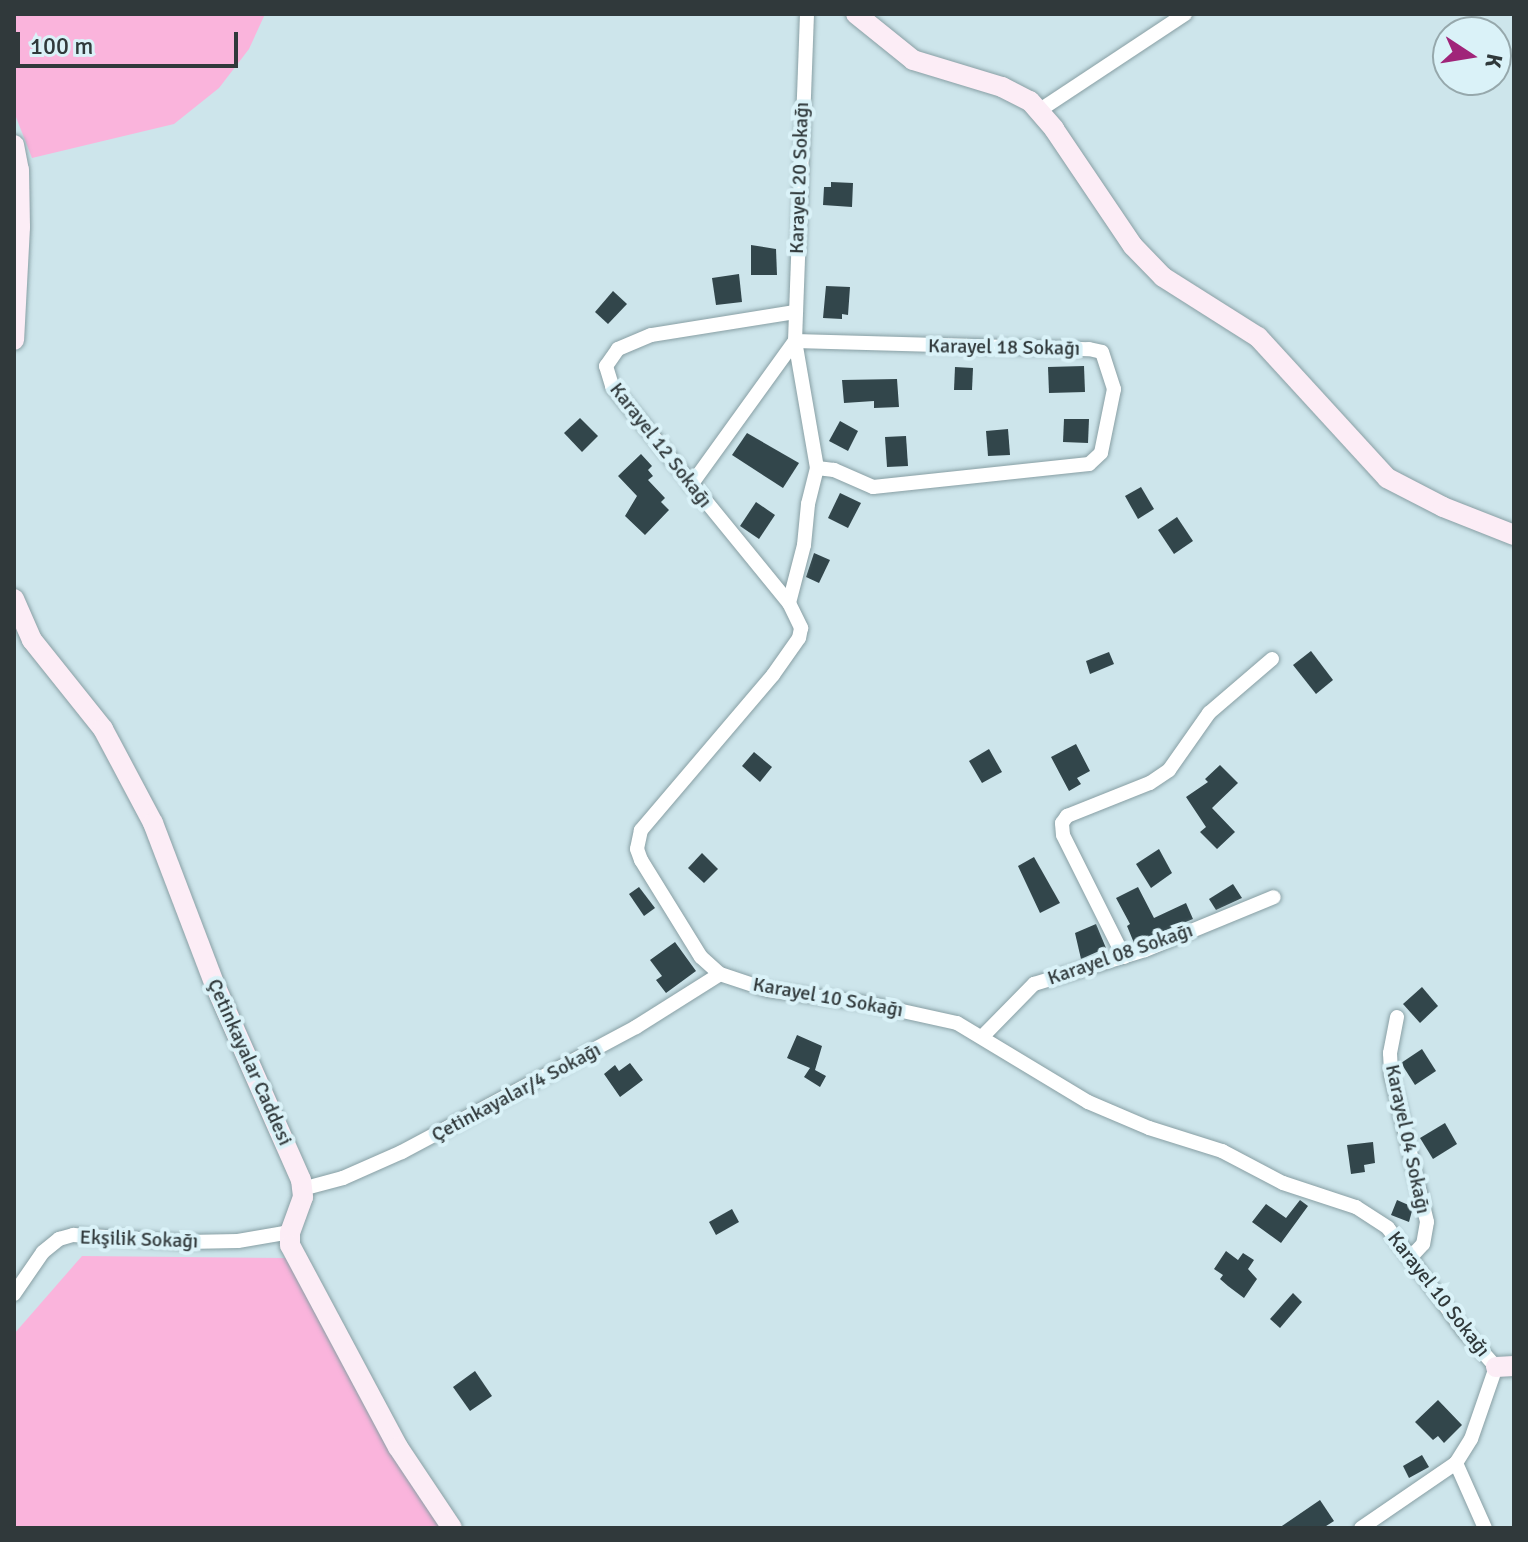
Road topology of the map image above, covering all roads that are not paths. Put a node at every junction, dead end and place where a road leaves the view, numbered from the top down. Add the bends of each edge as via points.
1 (807, 14) edge
2 (856, 14) edge
3 (1185, 14) edge
4 (1040, 110) junction
5 (14, 145) edge
6 (795, 312) junction
7 (14, 340) edge
8 (795, 341) junction
9 (817, 468) junction
10 (691, 485) junction
11 (1514, 535) edge
12 (14, 599) edge
13 (789, 603) junction
14 (1272, 659) dead end
15 (1274, 897) dead end
16 (1124, 957) junction
17 (720, 974) junction
18 (1397, 1017) dead end
19 (983, 1036) junction
20 (302, 1189) junction
21 (290, 1232) junction
22 (1411, 1257) junction
23 (14, 1294) edge
24 (1505, 1367) edge
25 (1456, 1463) junction
26 (452, 1528) edge
27 (1361, 1528) edge
28 (1485, 1528) edge

1 - 6 street, Karayel 20 Sokağı
2 - 4 street via 913,60 1010,90
3 - 4 street
4 - 11 street via 1133,246 1163,277 1258,337 1387,478
5 - 7 street via 20,227
6 - 8 street, Karayel 20 Sokağı
6 - 10 street, Karayel 12 Sokağı via 651,335 631,341 609,358 612,386
8 - 9 street, Karayel 10 Sokağı
8 - 9 street, Karayel 18 Sokağı via 1089,349 1102,352 1114,389 1101,453 1089,464 873,487
8 - 10 street
9 - 13 street, Karayel 10 Sokağı
10 - 13 street, Karayel 12 Sokağı
12 - 20 street, Çetinkayalar Caddesi via 32,640 103,729 153,823
13 - 17 street, Karayel 10 Sokağı via 801,628 791,651 637,839 641,860 671,914
14 - 16 street via 1209,713 1169,770 1150,783 1067,816 1062,823 1063,835
15 - 16 street, Karayel 08 Sokağı
16 - 19 street, Karayel 08 Sokağı via 1034,984
17 - 19 street, Karayel 10 Sokağı via 768,990 922,1014
17 - 20 street, Çetinkayalar/4 Sokağı via 636,1027 402,1152
18 - 22 street, Karayel 04 Sokağı via 1391,1074 1427,1222 1423,1244
19 - 22 street, Karayel 10 Sokağı via 1046,1079 1126,1120 1222,1151 1283,1183 1356,1207 1388,1228
20 - 21 street via 301,1209
21 - 23 street, Ekşilik Sokağı via 215,1241 73,1235 43,1252
21 - 26 street via 290,1245 372,1401 414,1476
22 - 24 street, Karayel 10 Sokağı via 1464,1331
24 - 25 street
25 - 27 street
25 - 28 street

